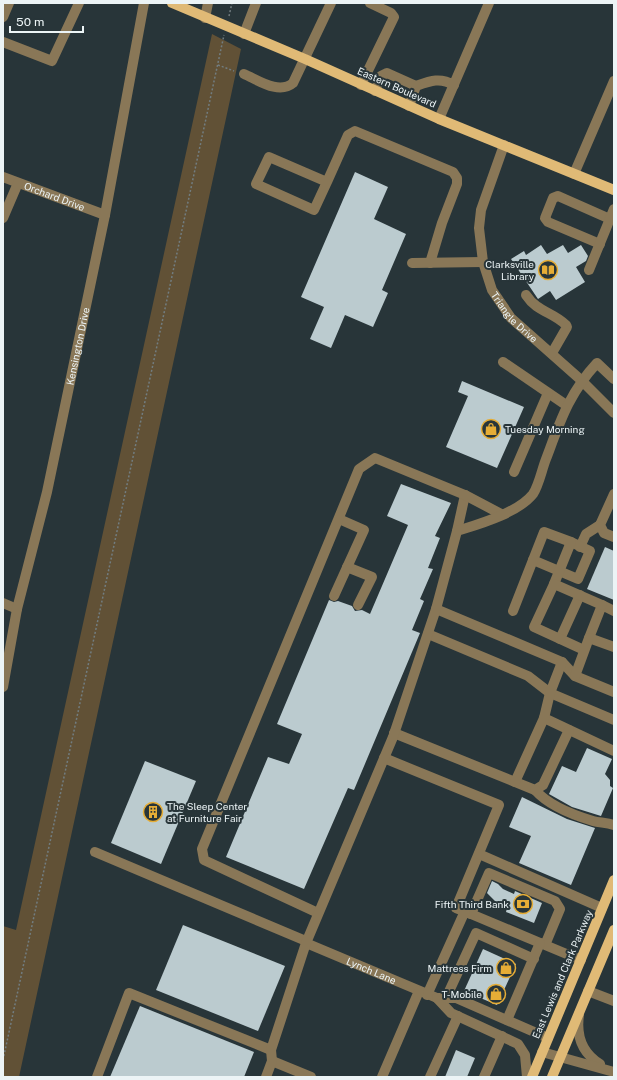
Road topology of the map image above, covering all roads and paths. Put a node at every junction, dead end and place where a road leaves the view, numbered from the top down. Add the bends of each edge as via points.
1 (8, 3) edge
2 (79, 3) edge
3 (144, 3) edge
4 (172, 3) edge
5 (208, 3) edge
6 (232, 3) edge
7 (256, 3) edge
8 (331, 3) edge
9 (370, 3) edge
10 (489, 3) edge
11 (229, 15) dead end
12 (3, 17) edge
13 (205, 18) junction
14 (244, 34) junction
15 (224, 36) dead end
16 (3, 42) edge
17 (305, 59) junction
18 (218, 65) junction
19 (244, 74) joint
20 (614, 81) edge
21 (361, 85) junction
22 (454, 85) junction
23 (416, 86) junction
24 (375, 91) junction
25 (409, 106) junction
26 (439, 119) junction
27 (504, 145) junction
28 (574, 174) junction
29 (3, 178) edge
30 (327, 182) junction
31 (18, 183) junction
32 (614, 190) edge
33 (614, 209) edge
34 (105, 215) junction
35 (3, 218) edge
36 (610, 219) junction
37 (600, 244) junction
38 (483, 262) junction
39 (412, 263) dead end
40 (430, 263) junction
41 (589, 270) dead end
42 (526, 294) dead end
43 (552, 354) junction
44 (503, 362) dead end
45 (614, 379) edge
46 (581, 380) junction
47 (548, 393) junction
48 (566, 405) junction
49 (614, 413) edge
50 (514, 472) dead end
51 (614, 494) edge
52 (465, 496) junction
53 (501, 514) junction
54 (338, 519) junction
55 (600, 525) junction
56 (457, 531) junction
57 (614, 537) edge
58 (571, 542) junction
59 (580, 547) junction
60 (534, 560) junction
61 (347, 567) junction
62 (559, 571) junction
63 (554, 584) junction
64 (580, 595) junction
65 (334, 596) dead end
66 (3, 603) edge
67 (358, 605) dead end
68 (602, 605) junction
69 (17, 609) junction
70 (436, 609) junction
71 (514, 611) dead end
72 (614, 611) edge
73 (428, 634) junction
74 (590, 638) junction
75 (560, 639) junction
76 (614, 648) edge
77 (584, 650) junction
78 (562, 662) junction
79 (575, 676) junction
80 (3, 687) edge
81 (550, 692) junction
82 (614, 692) edge
83 (544, 718) junction
84 (614, 720) edge
85 (569, 730) junction
86 (394, 734) junction
87 (614, 751) edge
88 (384, 758) junction
89 (515, 782) junction
90 (535, 790) junction
91 (614, 825) edge
92 (94, 852) dead end
93 (479, 854) junction
94 (614, 880) edge
95 (602, 908) junction
96 (318, 912) junction
97 (468, 913) junction
98 (614, 930) edge
99 (306, 942) junction
100 (543, 944) junction
101 (611, 946) edge
102 (534, 959) junction
103 (581, 960) junction
104 (588, 991) junction
105 (432, 996) junction
106 (614, 1001) edge
107 (488, 1012) junction
108 (579, 1013) junction
109 (458, 1016) junction
110 (507, 1020) junction
111 (484, 1028) junction
112 (502, 1036) junction
113 (548, 1038) junction
114 (271, 1050) junction
115 (542, 1052) junction
116 (561, 1057) junction
117 (3, 1060) edge
118 (272, 1061) junction
119 (611, 1073) edge
120 (97, 1077) edge
121 (266, 1077) edge
122 (311, 1077) edge
123 (382, 1077) edge
124 (430, 1077) edge
125 (484, 1077) edge
126 (528, 1077) edge
127 (532, 1077) edge
128 (552, 1077) edge

1 - 12 street
2 - 16 street via 52,61
3 - 34 street, Kensington Drive
4 - 13 main road, Eastern Boulevard
5 - 13 street
6 - 11 path
7 - 14 street
8 - 17 street
9 - 21 street via 391,12 394,17
10 - 22 street
13 - 14 main road, Eastern Boulevard
14 - 17 main road, Eastern Boulevard
15 - 18 path
17 - 19 street via 288,88 277,87
17 - 21 main road, Eastern Boulevard
18 - 19 path
18 - 117 path
20 - 28 street
21 - 24 main road, Eastern Boulevard
22 - 23 street via 446,80 436,79
22 - 26 street
23 - 24 street via 387,73 381,76
23 - 25 street
24 - 25 main road, Eastern Boulevard
25 - 26 main road, Eastern Boulevard
26 - 27 main road, Eastern Boulevard
27 - 28 main road, Eastern Boulevard
27 - 38 street, Triangle Drive via 481,210 479,228
28 - 32 main road, Eastern Boulevard
29 - 31 street, Orchard Drive
30 - 30 street via 268,157 256,184 314,210
30 - 40 street via 348,135 355,131 453,172 457,184
31 - 34 street, Orchard Drive
31 - 35 street
33 - 36 street
34 - 69 street, Kensington Drive via 47,492
36 - 37 street
36 - 37 street via 558,196 553,198 545,218 548,222
37 - 41 street
38 - 40 street
38 - 43 street, Triangle Drive via 492,290 512,318
39 - 40 street
42 - 43 street via 531,304 567,327
43 - 46 street, Triangle Drive
44 - 47 street
45 - 46 street via 596,363
46 - 48 street
46 - 49 street, Triangle Drive
47 - 48 street
47 - 50 street
48 - 53 street via 533,493 519,505
51 - 55 street
52 - 53 street
52 - 54 street via 375,458 359,469
52 - 56 street
53 - 56 street
54 - 61 street via 364,530
54 - 96 street via 202,849 204,860
55 - 57 street via 604,533
55 - 59 street via 586,534
56 - 70 street
58 - 59 street
58 - 60 street via 544,532
58 - 62 street
59 - 62 street via 590,551 578,579
60 - 62 street
60 - 71 street
61 - 65 street
61 - 67 street via 372,577
62 - 63 street
63 - 64 street
63 - 75 street via 534,627
64 - 68 street
64 - 75 street
66 - 69 street
68 - 72 street
68 - 74 street
69 - 80 street, Kensington Drive
70 - 73 street
70 - 78 street
73 - 81 street via 528,676
73 - 86 street
74 - 76 street
74 - 77 street
75 - 77 street
77 - 79 street
78 - 79 street
78 - 81 street
79 - 82 street
81 - 83 street
81 - 84 street
83 - 85 street
83 - 89 street
85 - 87 street
85 - 90 street via 543,785
86 - 88 street
86 - 89 street
88 - 93 street via 499,805
88 - 96 street
89 - 90 street
90 - 91 street via 553,806 594,822
92 - 99 street, Lynch Lane
93 - 95 street
93 - 97 street via 456,908
94 - 95 main road, East Lewis and Clark Parkway
95 - 103 main road, East Lewis and Clark Parkway
96 - 99 street
97 - 100 street
97 - 100 street via 489,873 545,896 555,901 560,908
97 - 105 street
98 - 101 main road
99 - 105 street, Lynch Lane
99 - 114 street
100 - 102 street
100 - 103 street
101 - 104 main road
102 - 105 street via 476,933
102 - 110 street
103 - 113 main road, East Lewis and Clark Parkway
104 - 106 street
104 - 108 main road
105 - 107 street, Lynch Lane via 456,998
105 - 109 street, Lynch Lane
105 - 123 street
107 - 110 street, Lynch Lane
107 - 111 street
108 - 116 main road
108 - 119 street via 578,1028 583,1049 589,1057
109 - 111 street, Lynch Lane
109 - 124 street
110 - 113 street, Lynch Lane
111 - 112 street, Lynch Lane
112 - 125 street
112 - 126 street, Lynch Lane via 515,1041 522,1048
113 - 115 main road, East Lewis and Clark Parkway
114 - 118 street
114 - 120 street via 130,993
115 - 116 street
115 - 127 main road, East Lewis and Clark Parkway
116 - 119 street
116 - 128 main road
118 - 121 street
118 - 122 street

